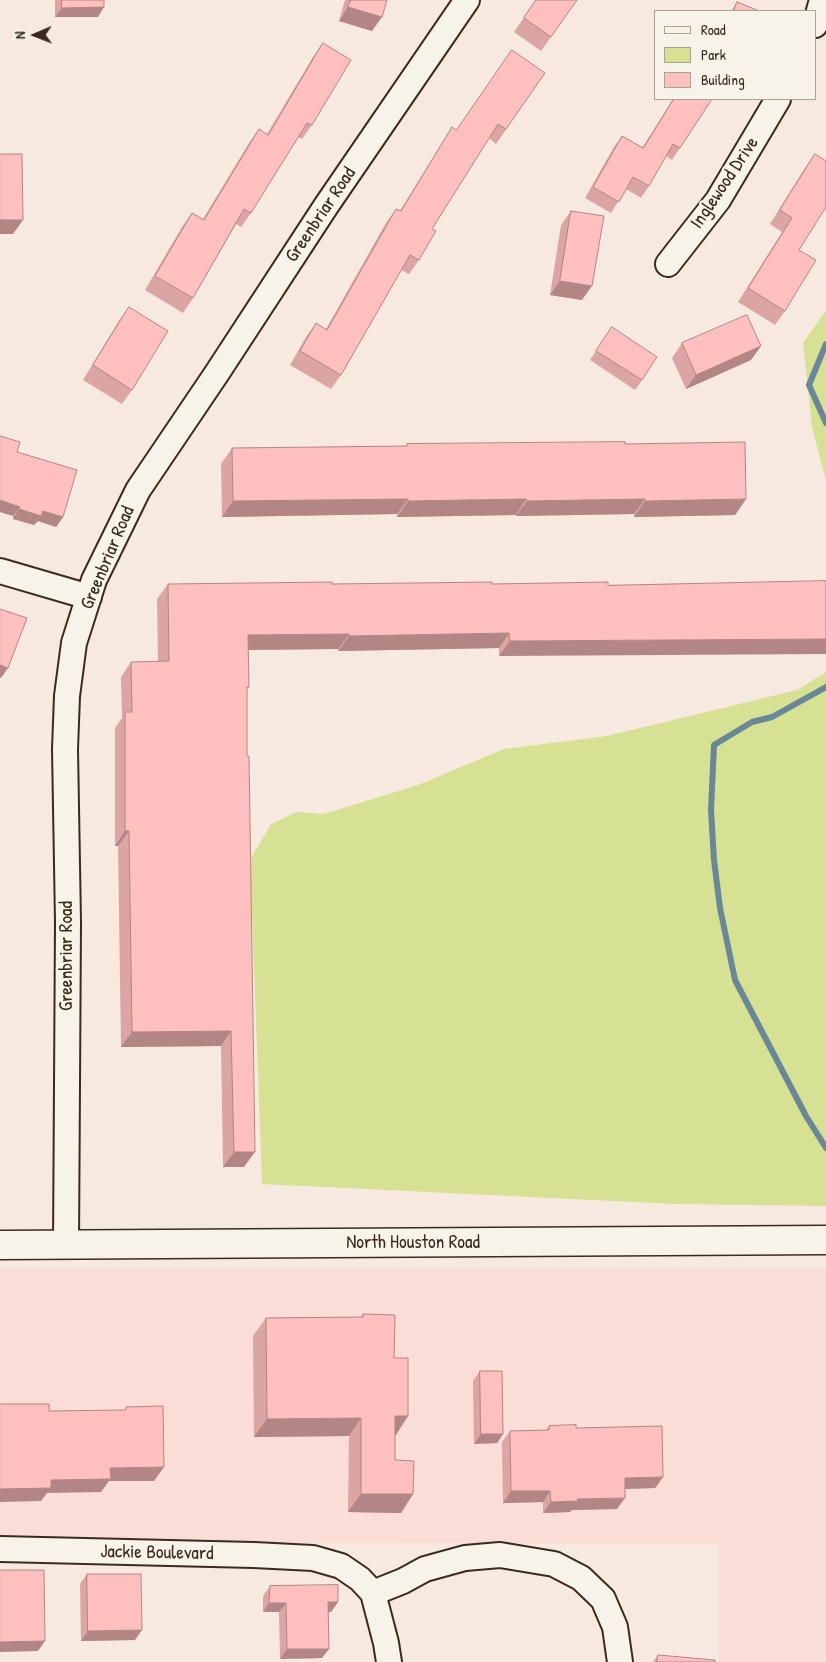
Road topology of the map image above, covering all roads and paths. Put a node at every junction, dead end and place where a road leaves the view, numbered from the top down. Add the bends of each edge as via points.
1 (467, 0) edge
2 (822, 0) edge
3 (816, 22) edge
4 (777, 100) edge
5 (668, 264) dead end
6 (0, 570) edge
7 (89, 597) junction
8 (826, 1240) edge
9 (0, 1245) edge
10 (66, 1246) junction
11 (0, 1550) edge
12 (372, 1593) junction
13 (389, 1662) edge
14 (620, 1662) edge

1 - 7 street, Greenbriar Road via 138,490 94,580
2 - 3 street
4 - 5 street, Inglewood Drive via 718,200
6 - 7 street
7 - 10 street, Greenbriar Road via 74,643 65,749 68,922
8 - 10 street, North Houston Road
9 - 10 street, North Houston Road
11 - 12 street, Jackie Boulevard via 313,1558 341,1566 360,1579
12 - 13 street
12 - 14 street via 424,1569 465,1558 500,1555 554,1564 582,1578 603,1599 615,1627

